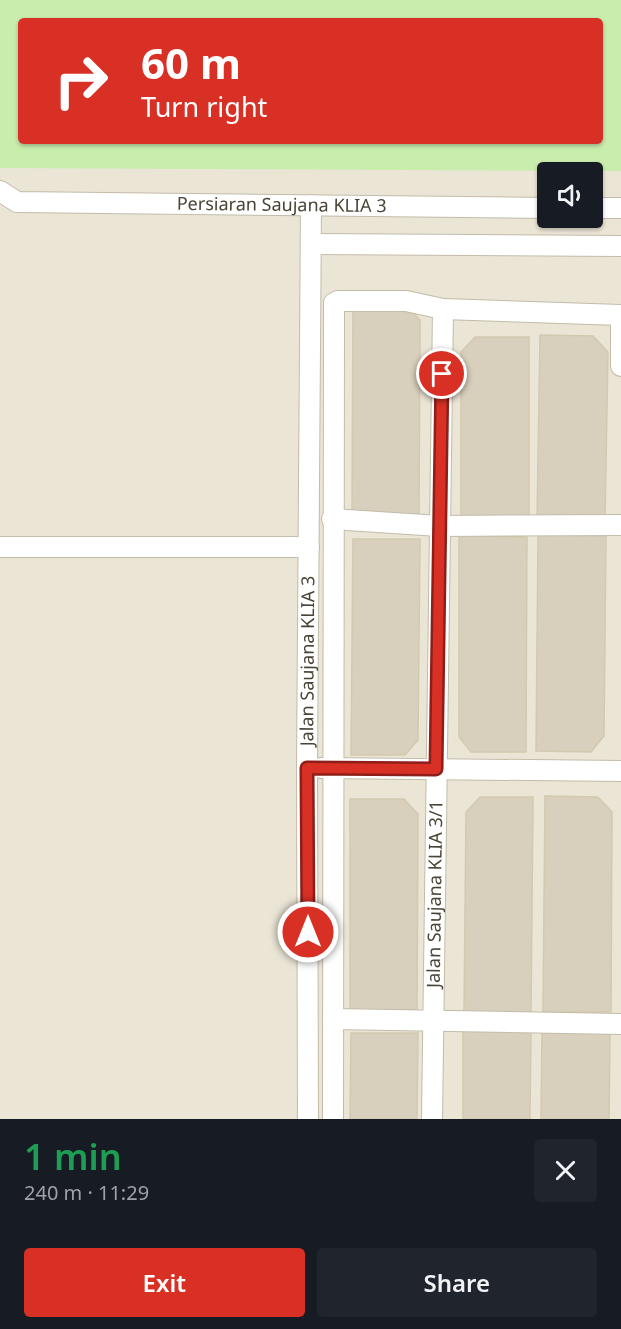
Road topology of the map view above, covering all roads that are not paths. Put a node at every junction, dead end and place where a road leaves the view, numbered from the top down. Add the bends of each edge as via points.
1 (0, 191) edge
2 (311, 205) junction
3 (537, 207) edge
4 (603, 208) edge
5 (621, 208) edge
6 (311, 244) junction
7 (621, 246) edge
8 (443, 309) junction
9 (621, 315) edge
10 (621, 366) edge
11 (332, 519) junction
12 (621, 525) edge
13 (440, 526) junction
14 (0, 547) edge
15 (309, 547) junction
16 (307, 768) junction
17 (332, 768) junction
18 (436, 769) junction
19 (621, 771) edge
20 (333, 1018) junction
21 (433, 1020) junction
22 (621, 1024) edge
23 (308, 1119) edge
24 (333, 1119) edge
25 (432, 1119) edge

1 - 2 street, Persiaran Saujana KLIA 3 via 17,202
2 - 3 street, Persiaran Saujana KLIA 3
2 - 6 street, Jalan Saujana KLIA 3
4 - 5 street
6 - 7 street, Persiaran Saujana KLIA 3
6 - 15 street, Jalan Saujana KLIA 3
8 - 9 street
8 - 11 street via 406,301 334,303
8 - 13 street, Jalan Saujana KLIA 3/1
9 - 10 street
11 - 13 street
11 - 17 street
12 - 13 street
13 - 18 street, Jalan Saujana KLIA 3/1
14 - 15 street
15 - 16 street, Jalan Saujana KLIA 3
16 - 17 street
16 - 23 street, Jalan Saujana KLIA 3
17 - 18 street
17 - 20 street
18 - 19 street
18 - 21 street, Jalan Saujana KLIA 3/1
20 - 21 street
20 - 24 street
21 - 22 street
21 - 25 street, Jalan Saujana KLIA 3/1

